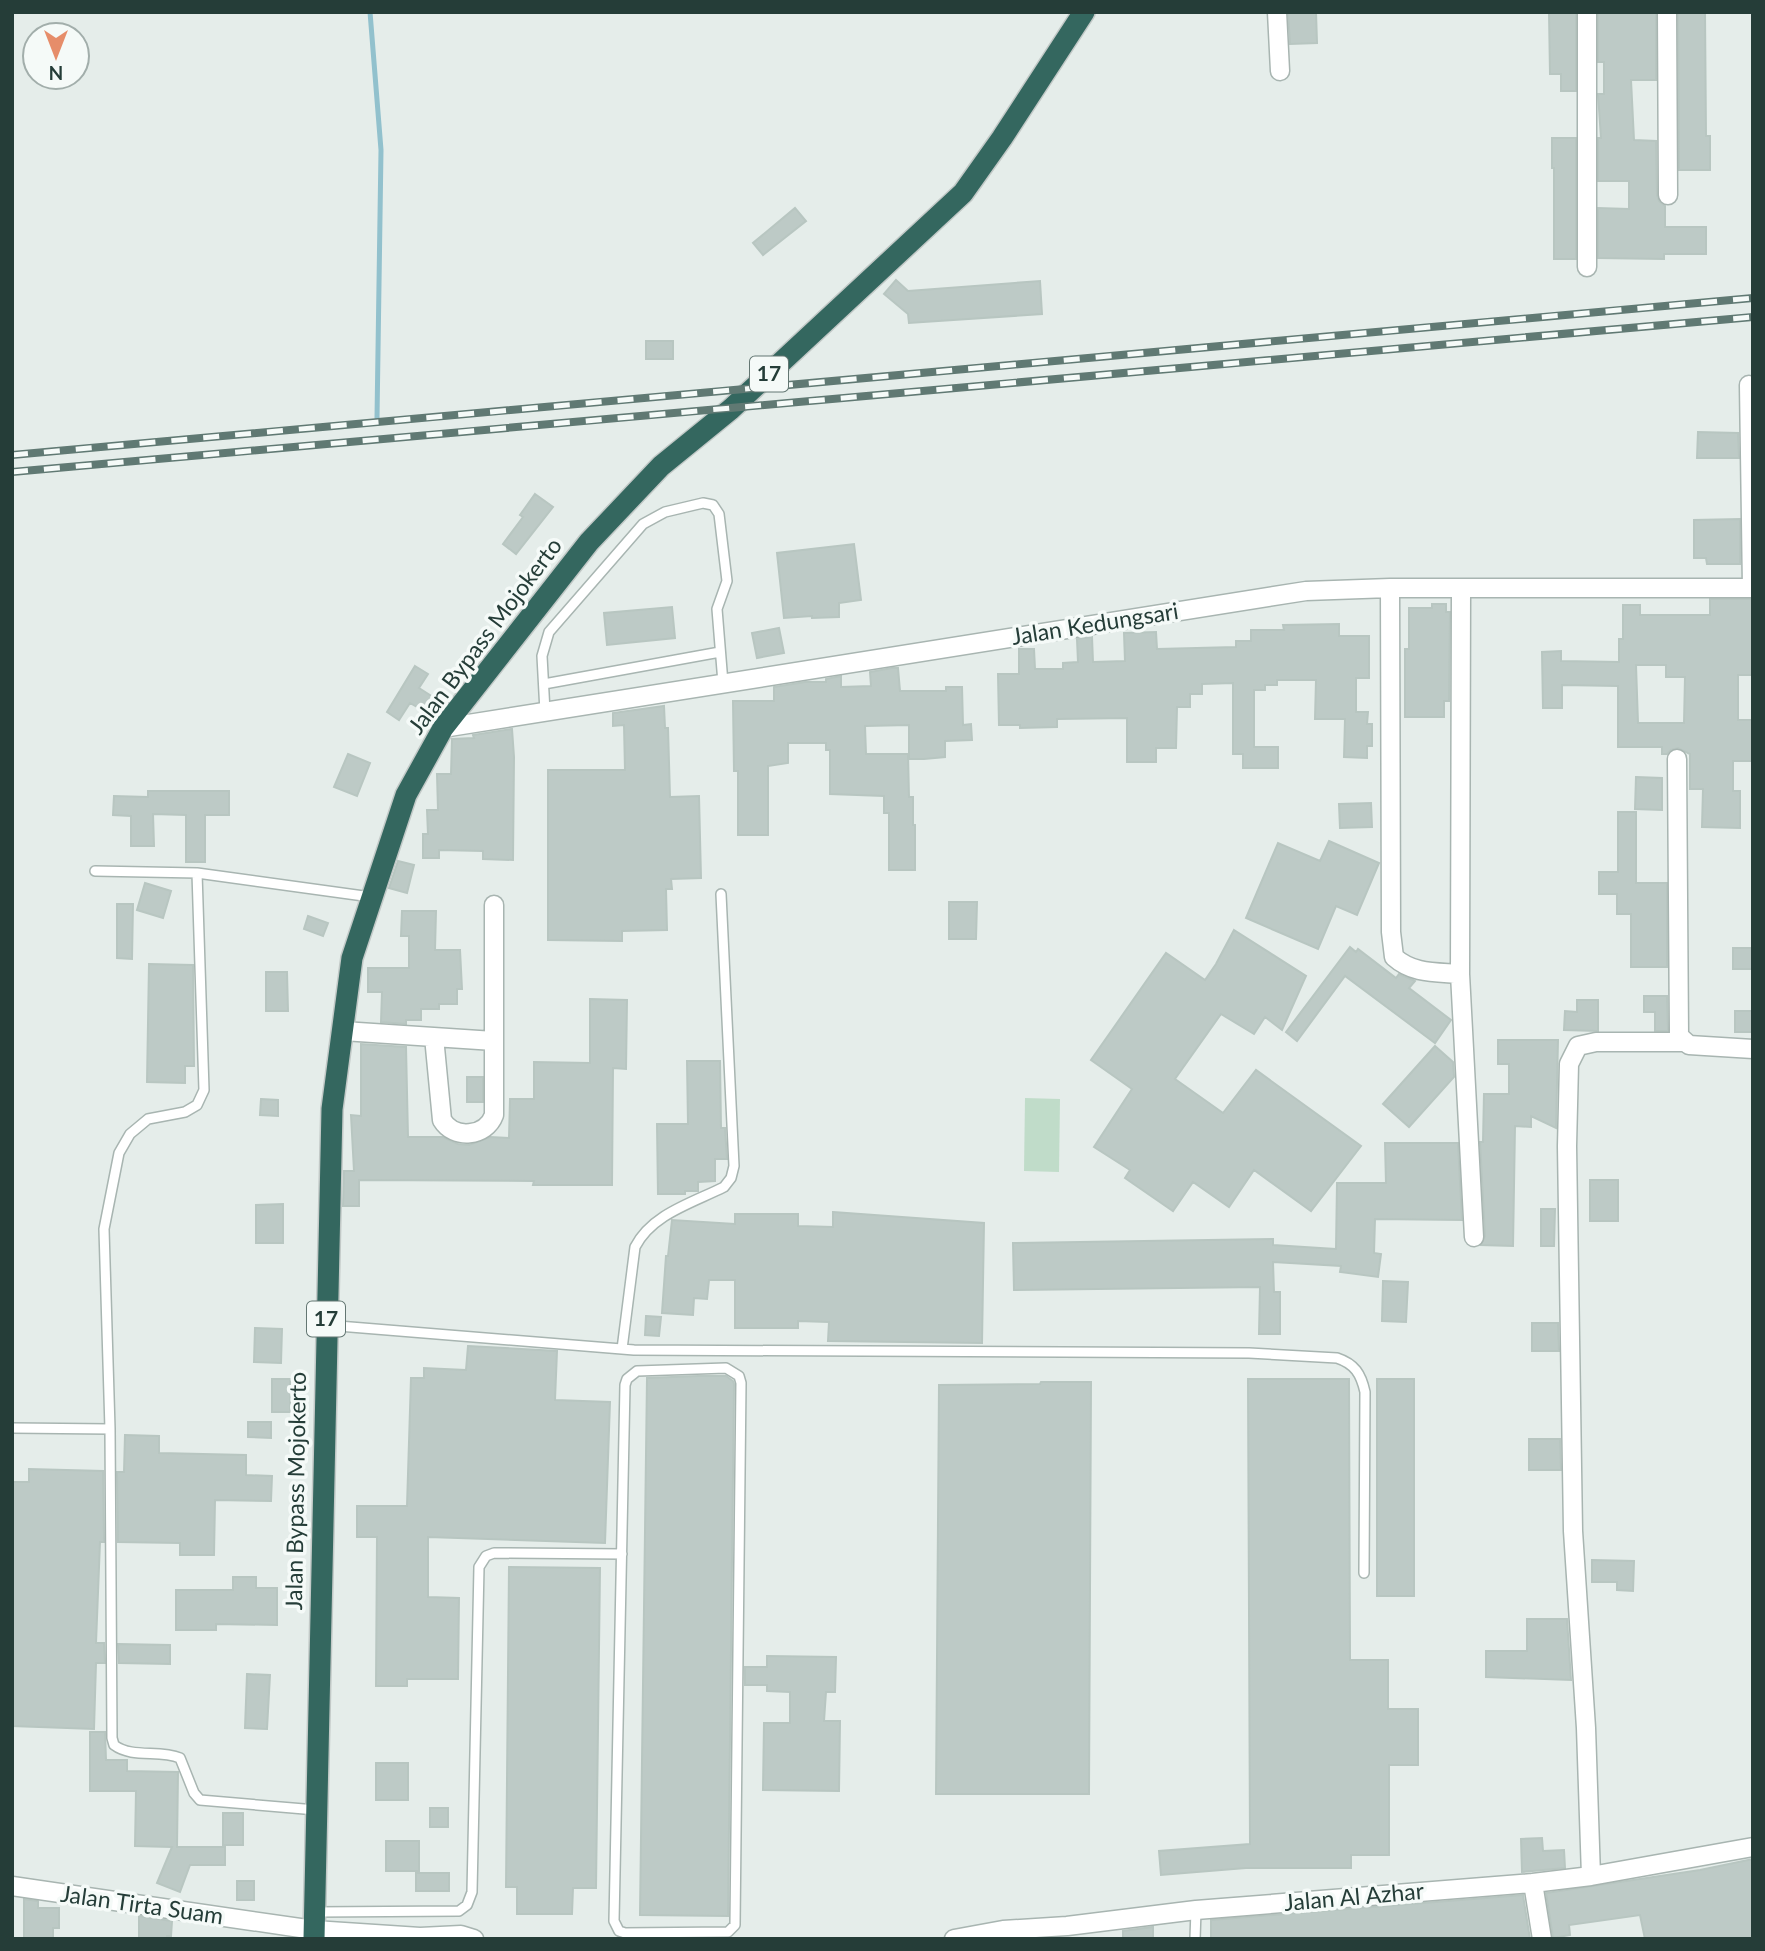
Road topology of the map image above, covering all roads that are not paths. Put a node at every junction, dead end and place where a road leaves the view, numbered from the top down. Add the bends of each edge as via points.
1 (1084, 12) edge
2 (1278, 12) edge
3 (1587, 12) edge
4 (1667, 12) edge
5 (1280, 71) dead end
6 (1668, 195) dead end
7 (1587, 267) dead end
8 (1749, 385) dead end
9 (1390, 588) junction
10 (1461, 588) junction
11 (1753, 588) edge
12 (720, 652) junction
13 (544, 684) junction
14 (723, 684) junction
15 (545, 712) junction
16 (443, 728) junction
17 (1677, 759) dead end
18 (95, 871) dead end
19 (197, 873) junction
20 (721, 894) dead end
21 (372, 898) junction
22 (494, 905) dead end
23 (1460, 974) junction
24 (343, 1031) junction
25 (434, 1037) junction
26 (494, 1041) junction
27 (1683, 1042) junction
28 (1753, 1049) edge
29 (1474, 1237) dead end
30 (326, 1325) junction
31 (621, 1349) junction
32 (12, 1428) edge
33 (110, 1429) junction
34 (621, 1554) junction
35 (1364, 1573) dead end
36 (316, 1811) junction
37 (1753, 1847) edge
38 (1591, 1875) junction
39 (1533, 1883) junction
40 (12, 1886) edge
41 (1196, 1910) junction
42 (314, 1927) edge
43 (474, 1939) edge
44 (954, 1939) edge
45 (1195, 1939) edge
46 (1542, 1939) edge

1 - 16 highway, Jalan Bypass Mojokerto / 17 via 962,193 731,409 661,466 589,542
2 - 5 street
3 - 7 street
4 - 6 street
8 - 11 street
9 - 10 street, Jalan Kedungsari
9 - 14 street, Jalan Kedungsari via 1306,591
9 - 23 street via 1394,957 1417,971
10 - 11 street, Jalan Kedungsari
10 - 23 street
12 - 13 lane
12 - 13 lane via 717,609 727,581 721,528 713,505 703,503 665,512 643,524 549,632 542,656
12 - 14 lane
13 - 15 lane
14 - 15 street, Jalan Kedungsari
15 - 16 street, Jalan Kedungsari
16 - 21 highway, Jalan Bypass Mojokerto / 17 via 406,795
17 - 27 street via 1678,1031
18 - 19 lane
19 - 21 lane
19 - 33 lane via 204,1090 197,1105 185,1112 148,1119 119,1153 104,1228
20 - 31 lane via 734,1166 724,1187 654,1222 643,1233 635,1247
21 - 24 highway, Jalan Bypass Mojokerto / 17 via 352,958
22 - 26 street
23 - 29 street
24 - 25 street
24 - 30 highway, Jalan Bypass Mojokerto / 17 via 332,1109
25 - 26 street
25 - 26 street via 442,1120 450,1130 462,1133 482,1130 494,1115
27 - 28 street
27 - 38 street via 1595,1042 1578,1046 1569,1063 1573,1531
30 - 31 lane
30 - 36 highway, Jalan Bypass Mojokerto / 17
31 - 35 lane via 1249,1353 1348,1361 1358,1370 1365,1392
32 - 33 lane
33 - 36 lane via 114,1745 128,1752 180,1758 195,1796 204,1801
34 - 34 lane via 614,1921 625,1933 728,1932 735,1925 741,1383 733,1371 637,1371 626,1379
34 - 42 lane via 494,1553 481,1561 472,1892 467,1905 459,1912
36 - 42 highway, Jalan Bypass Mojokerto / 17
37 - 38 street, Jalan Al Azhar
38 - 39 street, Jalan Al Azhar
39 - 41 street, Jalan Al Azhar
39 - 46 street
40 - 42 street, Jalan Tirta Suam
41 - 44 street, Jalan Al Azhar
41 - 45 lane
42 - 43 street

